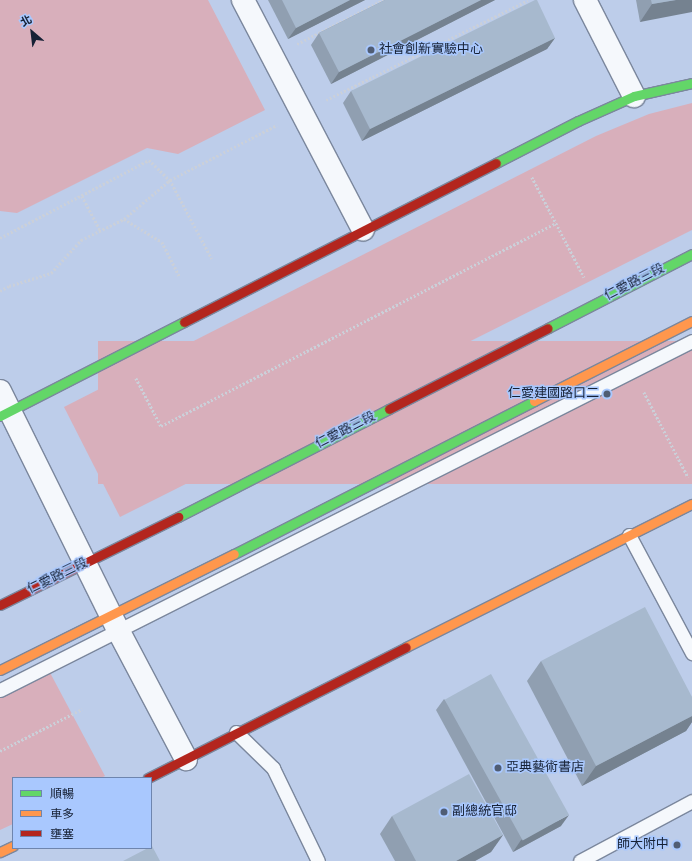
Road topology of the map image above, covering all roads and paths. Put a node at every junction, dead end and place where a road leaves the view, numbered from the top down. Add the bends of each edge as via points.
1 (243, 0) edge
2 (383, 0) edge
3 (528, 0) edge
4 (585, 0) edge
5 (272, 57) junction
6 (692, 83) edge
7 (634, 96) junction
8 (300, 113) junction
9 (531, 176) dead end
10 (170, 180) junction
11 (82, 196) junction
12 (124, 219) junction
13 (556, 223) junction
14 (100, 230) junction
15 (363, 230) junction
16 (0, 238) edge
17 (692, 254) edge
18 (212, 259) dead end
19 (179, 276) dead end
20 (584, 277) dead end
21 (0, 291) edge
22 (692, 321) edge
23 (692, 341) edge
24 (123, 352) junction
25 (642, 389) dead end
26 (0, 391) edge
27 (5, 413) edge
28 (688, 477) dead end
29 (692, 504) edge
30 (629, 535) junction
31 (86, 564) junction
32 (0, 605) edge
33 (115, 623) junction
34 (692, 654) edge
35 (0, 670) edge
36 (0, 690) edge
37 (82, 710) dead end
38 (236, 732) junction
39 (0, 751) edge
40 (186, 759) junction
41 (150, 777) edge
42 (692, 801) edge
43 (12, 846) edge
44 (0, 852) edge
45 (318, 861) edge
46 (580, 861) edge

1 - 5 street
2 - 5 path
3 - 8 path
4 - 7 street
5 - 8 street
6 - 7 main road
7 - 15 main road via 578,121
8 - 10 path
8 - 15 street
9 - 13 path
10 - 11 path via 149,160
10 - 12 path
10 - 18 path
11 - 14 path
11 - 16 path
12 - 14 path
12 - 19 path via 162,242
13 - 20 path
13 - 24 path via 161,426
14 - 21 path via 81,240 51,273
15 - 24 main road
17 - 31 main road, 仁愛路三段
22 - 33 main road
23 - 33 lane
24 - 27 main road
25 - 28 path
26 - 27 street
27 - 31 street
29 - 30 main road
30 - 34 lane
30 - 38 main road
31 - 32 main road, 仁愛路三段
31 - 33 street
33 - 35 main road
33 - 36 lane
33 - 40 street
37 - 39 path
38 - 40 main road
38 - 45 lane via 273,768
40 - 41 main road
42 - 46 lane
43 - 44 main road

